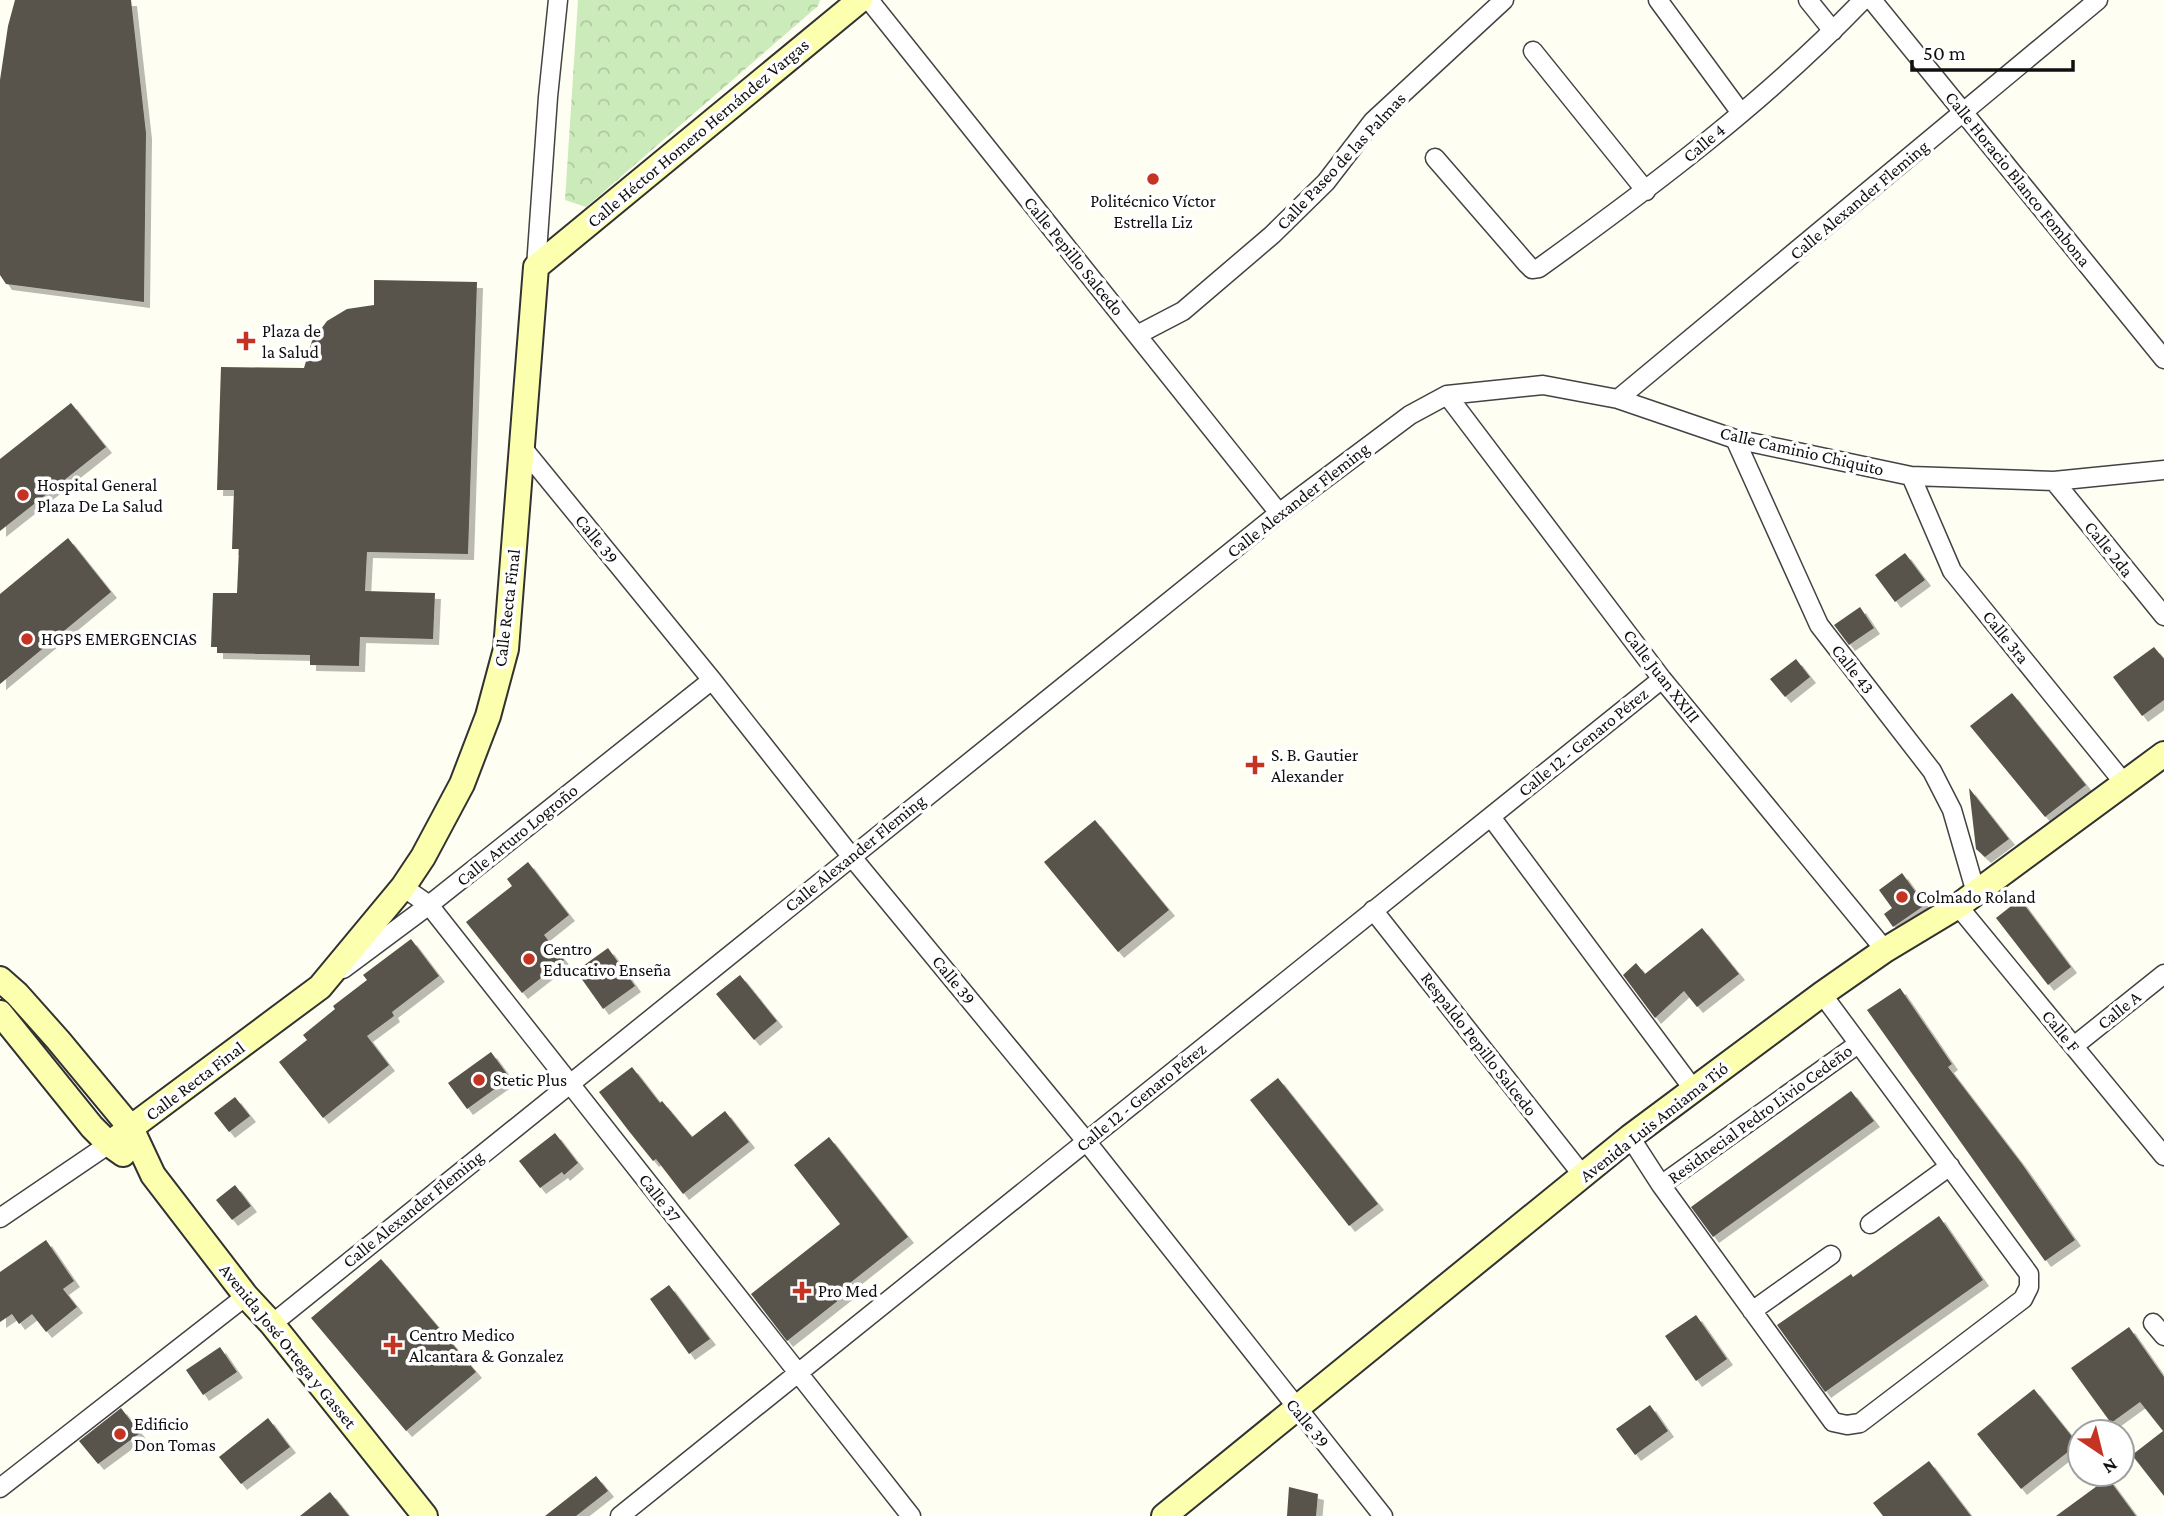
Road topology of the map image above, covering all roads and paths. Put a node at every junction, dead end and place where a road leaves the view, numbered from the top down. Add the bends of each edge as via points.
1 (558, 0) edge
2 (860, 0) edge
3 (869, 0) edge
4 (1504, 0) edge
5 (1658, 0) edge
6 (1808, 0) edge
7 (1863, 0) edge
8 (1872, 0) edge
9 (2098, 0) edge
10 (1833, 31) junction
11 (1533, 51) dead end
12 (1741, 113) junction
13 (1964, 113) junction
14 (1435, 158) dead end
15 (1646, 191) junction
16 (536, 267) junction
17 (1137, 335) junction
18 (2164, 359) edge
19 (1447, 396) junction
20 (1618, 399) junction
21 (1735, 439) junction
22 (521, 446) junction
23 (2164, 470) edge
24 (1911, 476) junction
25 (2054, 481) junction
26 (1279, 513) junction
27 (2164, 616) edge
28 (1662, 679) junction
29 (712, 680) junction
30 (2164, 754) edge
31 (2124, 783) junction
32 (1490, 817) junction
33 (851, 856) junction
34 (403, 887) junction
35 (1967, 899) junction
36 (429, 905) junction
37 (1373, 911) junction
38 (1885, 950) junction
39 (2164, 974) edge
40 (0, 979) edge
41 (320, 987) junction
42 (1822, 994) junction
43 (0, 1013) edge
44 (1858, 1044) junction
45 (2074, 1046) junction
46 (569, 1083) junction
47 (1694, 1090) junction
48 (131, 1128) junction
49 (1630, 1137) junction
50 (1086, 1141) junction
51 (109, 1144) junction
52 (2164, 1156) edge
53 (1950, 1166) junction
54 (153, 1175) junction
55 (1584, 1177) junction
56 (1661, 1185) junction
57 (0, 1218) edge
58 (1870, 1224) dead end
59 (1831, 1255) dead end
60 (246, 1296) junction
61 (1752, 1311) junction
62 (272, 1324) junction
63 (797, 1373) junction
64 (1297, 1410) junction
65 (0, 1488) edge
66 (425, 1516) edge
67 (620, 1516) edge
68 (911, 1516) edge
69 (1164, 1516) edge
70 (1383, 1516) edge

1 - 16 street, Calle Recta Final
2 - 16 main road, Calle Héctor Homero Hernández Vargas
3 - 17 street, Calle Pepillo Salcedo
4 - 17 street, Calle Paseo de las Palmas via 1373,121 1326,183 1272,235 1183,311
5 - 12 street
6 - 10 street
7 - 10 street, Calle 4
8 - 13 street, Calle Horacio Blanco Fombona
9 - 13 street, Calle Alexander Fleming
10 - 12 street, Calle 4
11 - 15 street
12 - 15 street, Calle 4
13 - 18 street, Calle Horacio Blanco Fombona
13 - 20 street, Calle Alexander Fleming
14 - 15 street, Calle 4 via 1532,269
16 - 22 main road, Calle Recta Final
17 - 26 street, Calle Pepillo Salcedo
19 - 20 street, Calle Caminio Chiquito via 1543,386
19 - 26 street, Calle Alexander Fleming via 1410,415
19 - 28 street, Calle Juan XXIII
20 - 21 street, Calle Caminio Chiquito
21 - 24 street, Calle Caminio Chiquito
21 - 35 street, Calle 43 via 1819,625 1932,771 1952,810
22 - 29 street, Calle 39
22 - 34 main road, Calle Recta Final via 506,649 488,716 462,784
23 - 25 street, Calle Caminio Chiquito
24 - 25 street, Calle Caminio Chiquito
24 - 31 street, Calle 3ra via 1952,571
25 - 27 street, Calle 2da
26 - 33 street, Calle Alexander Fleming
28 - 32 street, Calle 12 - Genaro Pérez
28 - 38 street, Calle Juan XXIII
29 - 33 street, Calle 39
29 - 36 street, Calle Arturo Logroño
30 - 31 main road, Avenida Luis Amiama Tió
31 - 35 main road, Avenida Luis Amiama Tió
32 - 37 street, Calle 12 - Genaro Pérez
32 - 47 street
33 - 46 street, Calle Alexander Fleming
33 - 50 street, Calle 39
34 - 36 street, Calle 37
34 - 41 main road, Calle Recta Final
35 - 38 main road, Avenida Luis Amiama Tió
35 - 45 street, Calle F
36 - 41 street, Calle Arturo Logroño
36 - 46 street, Calle 37
37 - 50 street, Calle 12 - Genaro Pérez
37 - 55 street, Respaldo Pepillo Salcedo
38 - 42 main road, Avenida Luis Amiama Tió
39 - 45 street, Calle A
40 - 48 main road, Avenida José Ortega y Gasset via 18,994
41 - 48 main road, Calle Recta Final
42 - 44 street, Residnecial Pedro Livio Cedeño
42 - 47 main road, Avenida Luis Amiama Tió
43 - 51 main road, Avenida José Ortega y Gasset
44 - 53 street, Residnecial Pedro Livio Cedeño
44 - 56 street, Residnecial Pedro Livio Cedeño
45 - 52 street, Calle F
46 - 62 street, Calle Alexander Fleming
46 - 63 street, Calle 37
47 - 49 main road, Avenida Luis Amiama Tió
48 - 51 main road, Calle Recta Final
48 - 54 main road, Avenida José Ortega y Gasset
49 - 55 main road, Avenida Luis Amiama Tió
49 - 56 street, Residnecial Pedro Livio Cedeño
50 - 63 street, Calle 12 - Genaro Pérez
50 - 64 street, Calle 39
51 - 54 main road, Avenida José Ortega y Gasset
51 - 57 street
53 - 58 street
53 - 61 street, Residnecial Pedro Livio Cedeño via 2029,1274 2029,1287 2022,1299 1860,1423 1833,1422
54 - 60 main road, Avenida José Ortega y Gasset
55 - 64 main road, Avenida Luis Amiama Tió
56 - 61 street, Residnecial Pedro Livio Cedeño
59 - 61 street
60 - 62 main road, Avenida José Ortega y Gasset
60 - 65 street
62 - 66 main road, Avenida José Ortega y Gasset
63 - 67 street, Calle 12 - Genaro Pérez
63 - 68 street, Calle 37
64 - 69 main road, Avenida Luis Amiama Tió
64 - 70 street, Calle 39

